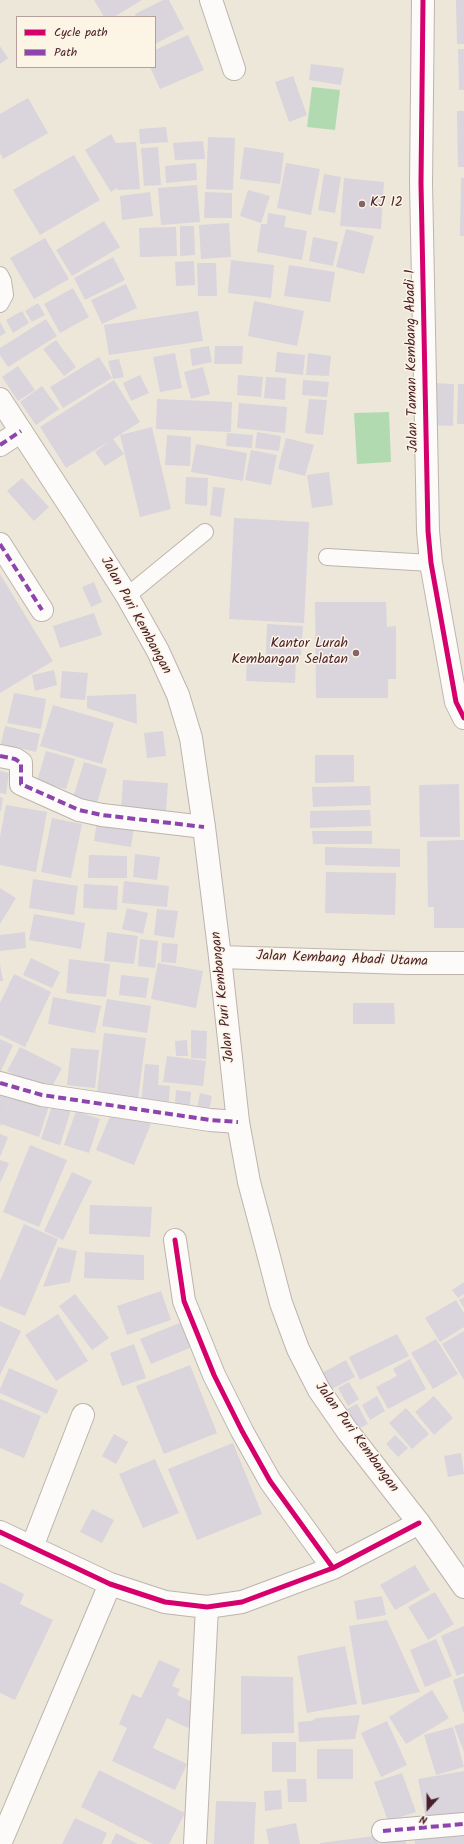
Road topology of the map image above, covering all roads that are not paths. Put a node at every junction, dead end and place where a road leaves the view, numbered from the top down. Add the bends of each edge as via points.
1 (211, 0) edge
2 (423, 0) edge
3 (234, 69) dead end
4 (0, 276) edge
5 (0, 304) edge
6 (0, 399) edge
7 (21, 431) junction
8 (0, 446) edge
9 (205, 532) dead end
10 (0, 544) edge
11 (327, 557) dead end
12 (431, 563) junction
13 (127, 596) junction
14 (42, 610) dead end
15 (464, 718) edge
16 (0, 756) edge
17 (204, 827) junction
18 (220, 957) junction
19 (464, 963) edge
20 (0, 1083) edge
21 (238, 1122) junction
22 (175, 1240) dead end
23 (84, 1414) dead end
24 (419, 1523) junction
25 (0, 1532) edge
26 (32, 1547) junction
27 (333, 1568) junction
28 (110, 1584) junction
29 (464, 1587) edge
30 (207, 1607) junction
31 (464, 1824) edge
32 (383, 1832) dead end
33 (0, 1844) edge
34 (194, 1844) edge

1 - 3 street
2 - 12 street, Jalan Taman Kembang Abadi 1 via 421,191 428,532
4 - 5 lane via 5,295
6 - 7 street, Jalan Puri Kembangan
7 - 8 street
7 - 13 street, Jalan Puri Kembangan
9 - 13 lane
10 - 14 street
11 - 12 lane
12 - 15 street, Jalan Taman Kembang Abadi 1 via 456,702
13 - 17 street, Jalan Puri Kembangan via 158,651 178,695 192,738
16 - 17 street via 21,763 21,784 79,810
17 - 18 street, Jalan Puri Kembangan
18 - 19 street, Jalan Kembang Abadi Utama
18 - 21 street, Jalan Puri Kembangan
20 - 21 street via 42,1095
21 - 24 street, Jalan Puri Kembangan via 249,1182 268,1257 298,1349 348,1432
22 - 27 street via 184,1300 214,1375 270,1481
23 - 26 street
24 - 27 street
24 - 29 street, Jalan Puri Kembangan
25 - 26 street
26 - 28 street
27 - 30 street via 242,1602
28 - 30 street via 165,1602
28 - 33 street
30 - 34 street
31 - 32 street

